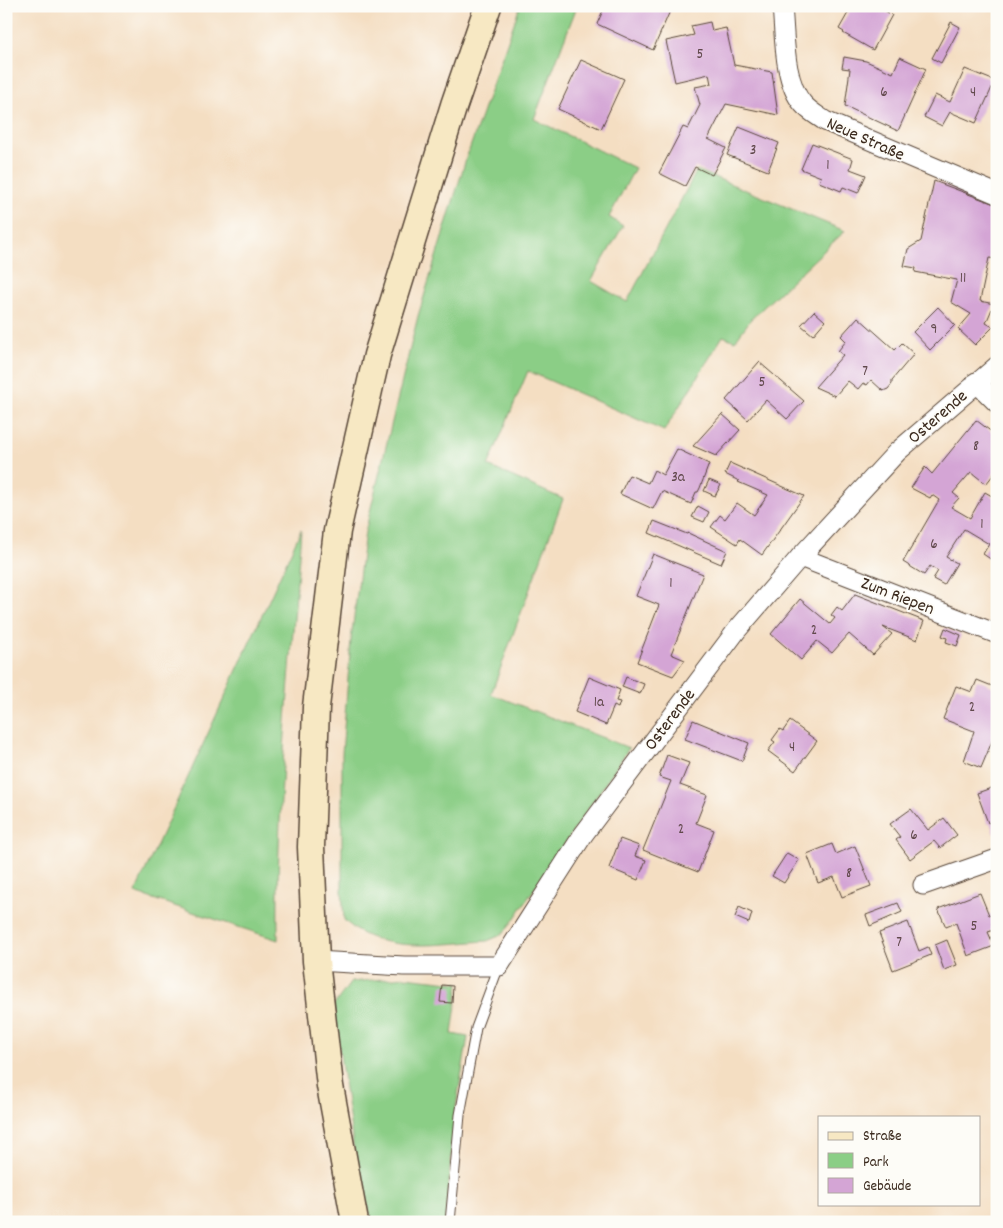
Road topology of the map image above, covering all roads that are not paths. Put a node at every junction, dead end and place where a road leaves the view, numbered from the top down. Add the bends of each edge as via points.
1 (488, 6) edge
2 (782, 6) edge
3 (997, 194) edge
4 (997, 366) edge
5 (976, 382) junction
6 (997, 403) edge
7 (800, 557) junction
8 (997, 634) edge
9 (997, 859) edge
10 (923, 885) dead end
11 (316, 961) junction
12 (499, 966) junction
13 (355, 1222) edge
14 (450, 1222) edge

1 - 11 main road via 376,355 337,531 316,707 311,847
2 - 3 street, Neue Straße via 788,72 803,104 825,121
4 - 5 street, Osterende
5 - 6 street
5 - 7 street, Osterende via 896,452
7 - 8 street, Zum Riepen
7 - 12 street, Osterende via 737,630 583,835
9 - 10 street
11 - 12 street via 404,966
11 - 13 main road via 330,1086
12 - 14 lane via 476,1028 460,1115

